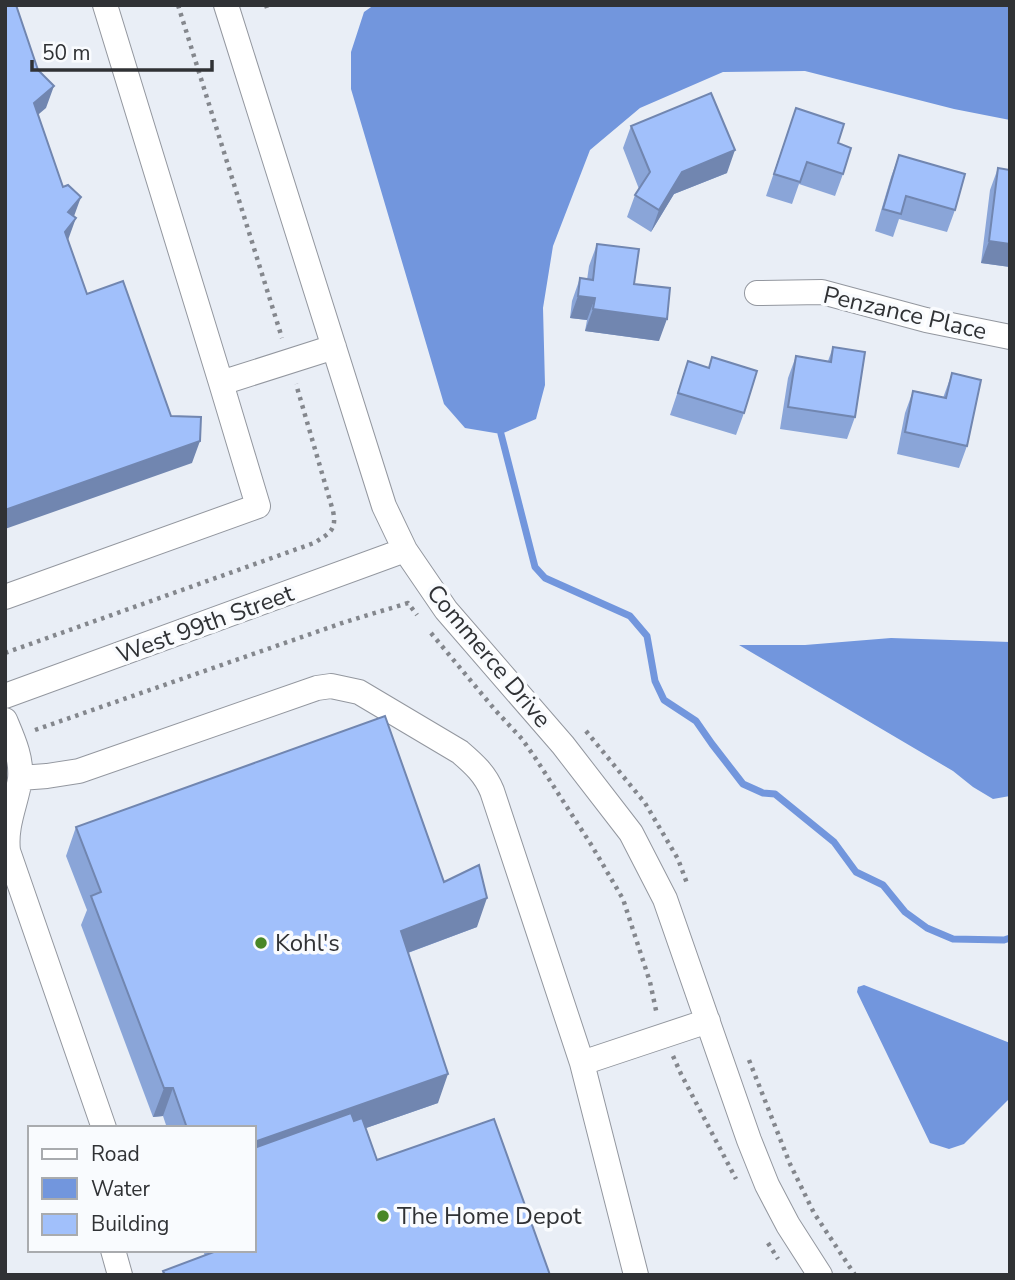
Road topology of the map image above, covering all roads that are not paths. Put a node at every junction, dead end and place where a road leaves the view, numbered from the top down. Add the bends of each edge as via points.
1 (105, 5) edge
2 (226, 5) edge
3 (757, 293) dead end
4 (1010, 337) edge
5 (334, 347) junction
6 (221, 383) junction
7 (405, 550) junction
8 (5, 597) edge
9 (5, 696) edge
10 (5, 720) edge
11 (20, 778) junction
12 (708, 1021) junction
13 (582, 1063) junction
14 (103, 1126) edge
15 (114, 1252) edge
16 (120, 1275) edge
17 (636, 1275) edge
18 (820, 1275) edge

1 - 6 street
2 - 5 street, Commerce Drive
3 - 4 street, Penzance Place via 822,292
5 - 6 street
5 - 7 street, Commerce Drive via 384,506
6 - 8 street via 258,506
7 - 9 street, West 99th Street
7 - 12 street, Commerce Drive via 446,610 563,745 631,833 665,900
10 - 11 street via 18,752
11 - 13 street via 79,771 317,688 359,692 460,752 486,778
11 - 14 street via 8,827 9,850
12 - 13 street
12 - 18 street, Commerce Drive via 767,1185
13 - 17 street
15 - 16 street

